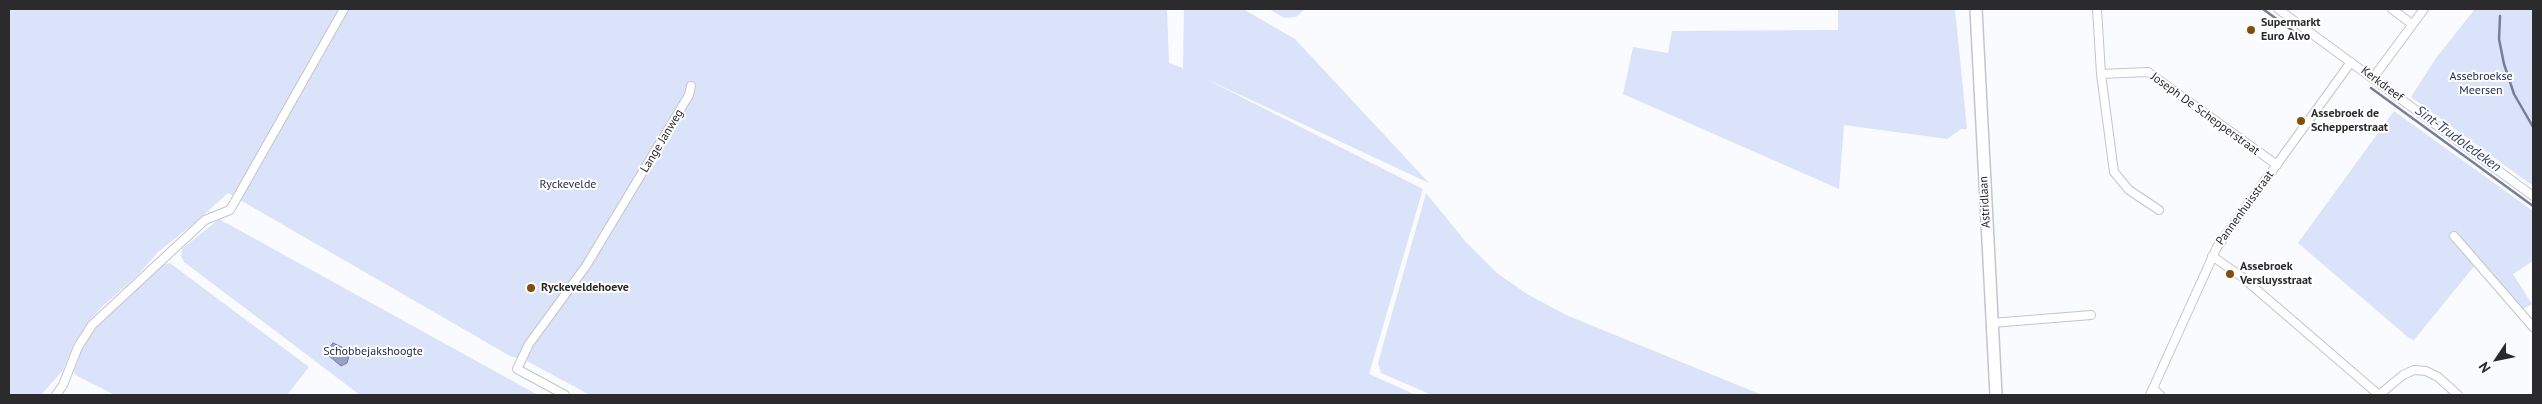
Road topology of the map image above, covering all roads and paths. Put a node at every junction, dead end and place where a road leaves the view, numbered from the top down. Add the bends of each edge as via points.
1 (344, 9) edge
2 (1976, 9) edge
3 (2096, 9) edge
4 (2278, 9) edge
5 (2392, 9) edge
6 (2424, 9) edge
7 (2412, 24) junction
8 (2351, 62) junction
9 (2101, 74) junction
10 (2373, 78) junction
11 (692, 86) dead end
12 (2277, 165) junction
13 (2533, 196) edge
14 (2159, 210) dead end
15 (2454, 236) dead end
16 (2212, 256) junction
17 (2091, 315) dead end
18 (1992, 323) junction
19 (2533, 326) edge
20 (2151, 392) edge
21 (56, 395) edge
22 (565, 395) edge
23 (1996, 395) edge
24 (2160, 395) edge
25 (2379, 395) edge
26 (2458, 395) edge

1 - 21 street via 230,210 205,220 92,325
2 - 18 main road, Astridlaan
3 - 9 street
4 - 8 street, Kerkdreef
5 - 7 street
6 - 7 street
7 - 10 street
8 - 10 street, Kerkdreef
8 - 12 street, Pannenhuisstraat
9 - 12 street, Joseph De Schepperstraat via 2148,72
9 - 14 street via 2114,172 2129,190
10 - 13 street, Kerkdreef
11 - 22 street, Lange Janweg via 586,266 529,344 517,369
12 - 16 street, Pannenhuisstraat
15 - 19 street
16 - 20 street, Pannenhuisstraat
16 - 25 street via 2242,277
17 - 18 street
18 - 23 main road, Astridlaan
20 - 24 street
25 - 26 street via 2403,374 2414,370 2438,377

